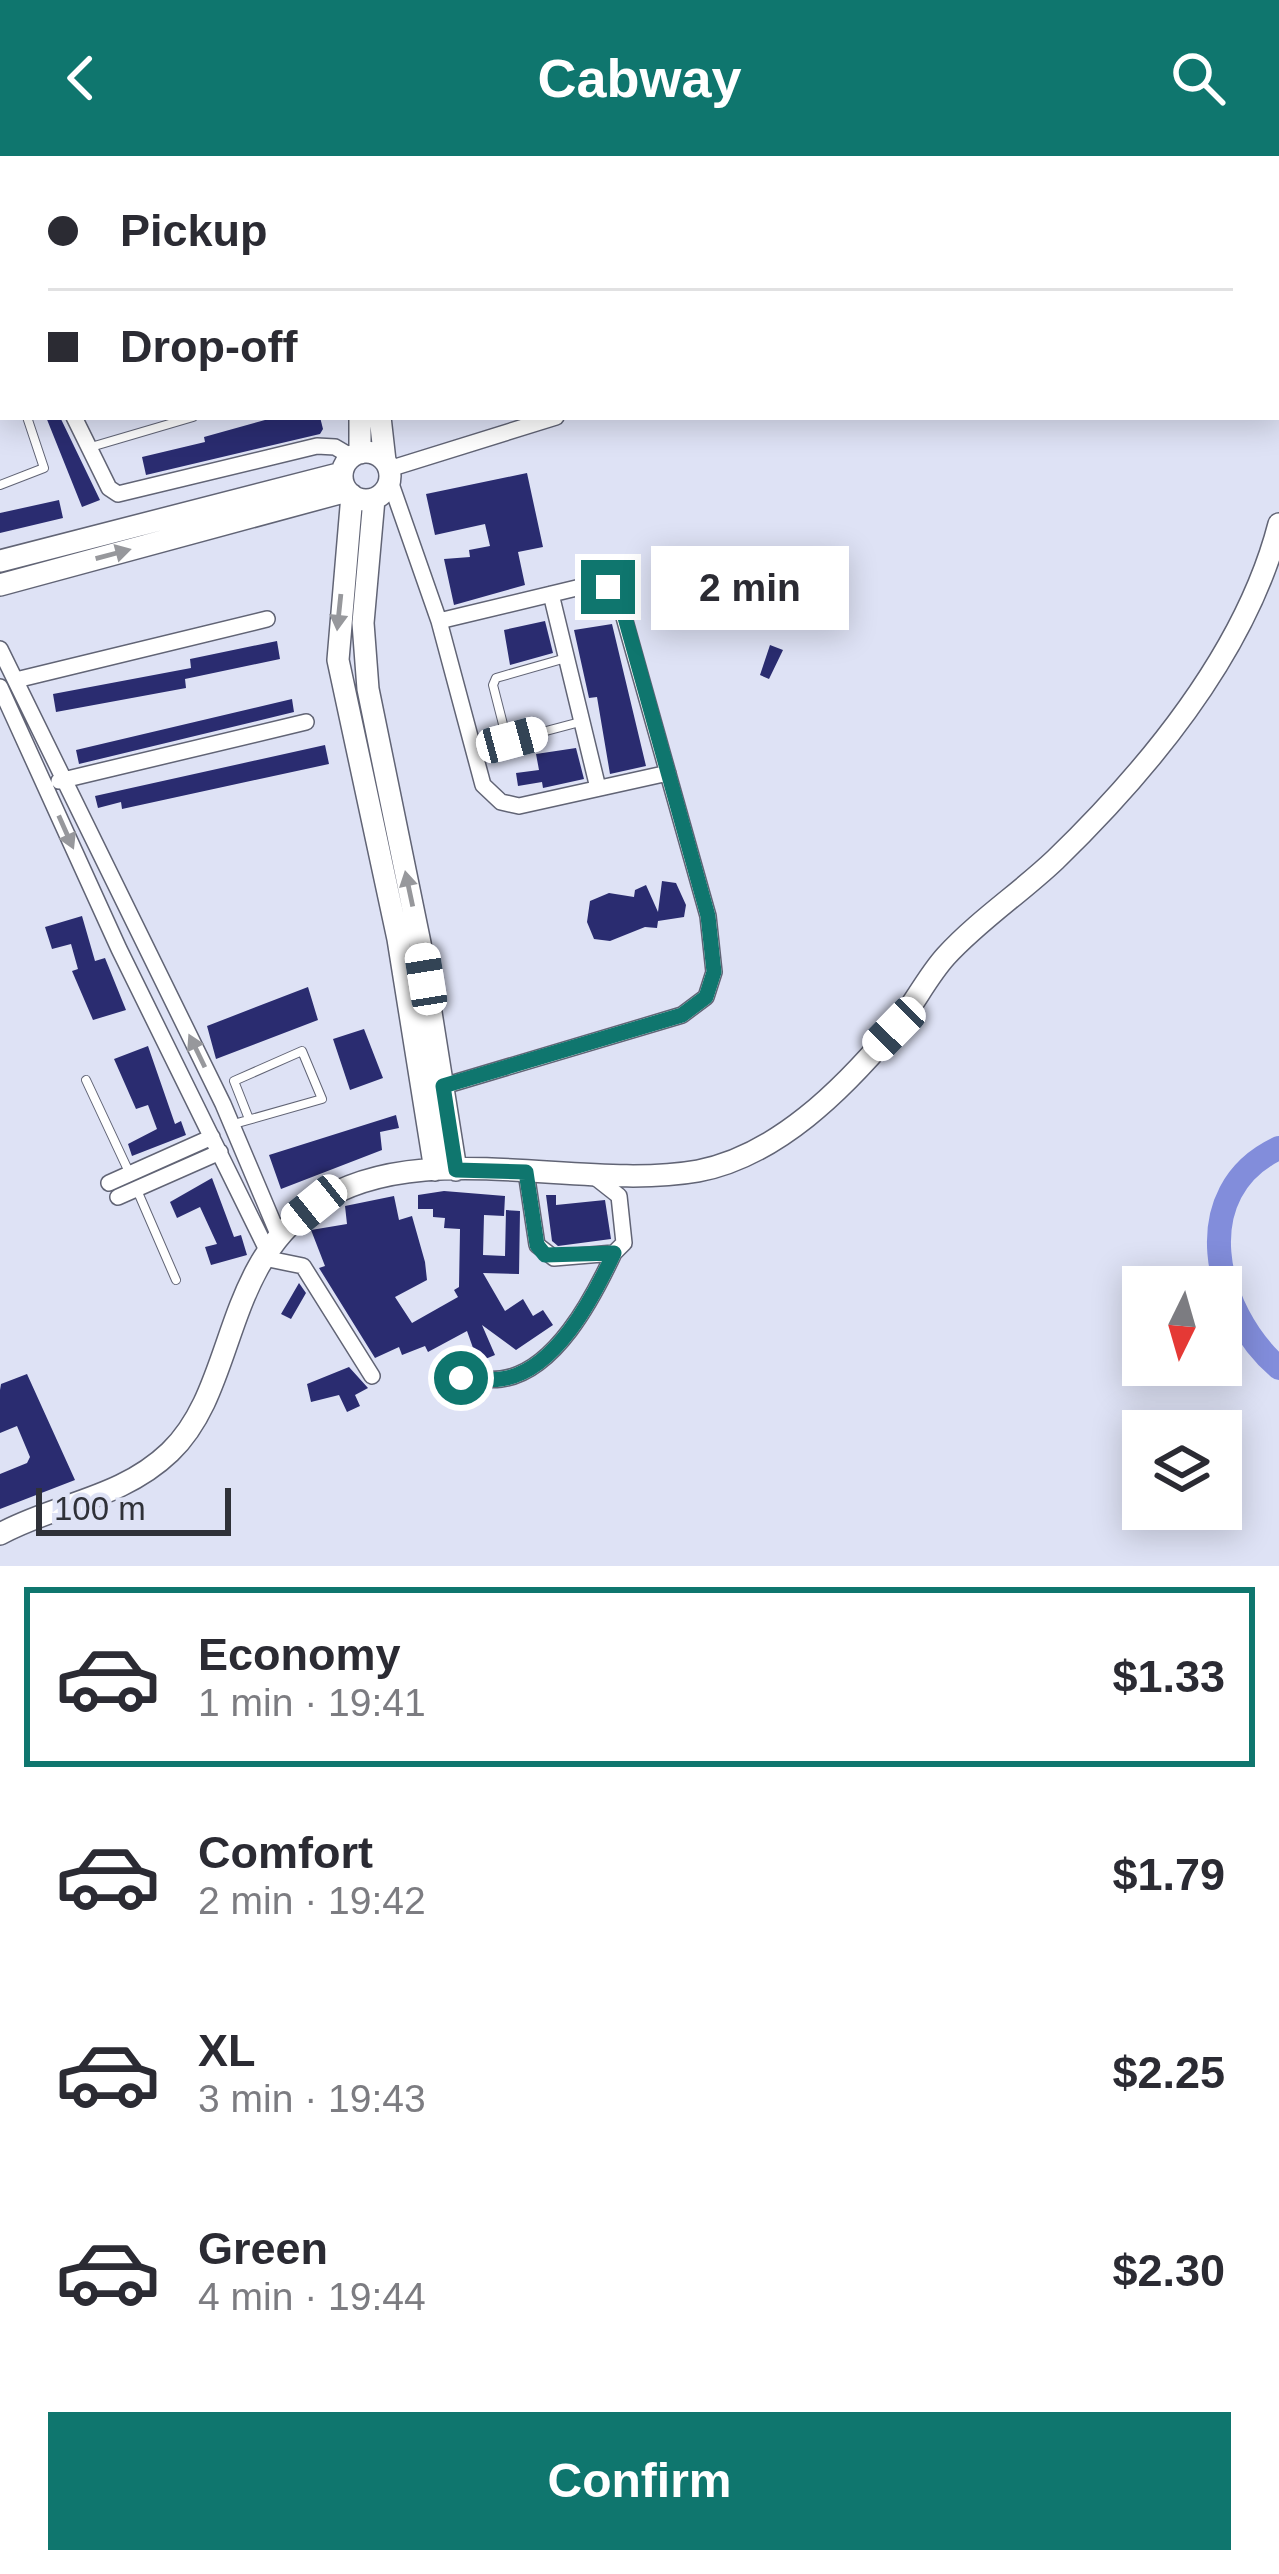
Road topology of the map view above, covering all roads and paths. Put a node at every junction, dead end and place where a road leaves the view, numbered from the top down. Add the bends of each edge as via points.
1 (29, 420) edge
2 (75, 420) edge
3 (184, 420) edge
4 (360, 420) edge
5 (380, 420) edge
6 (527, 421) edge
7 (89, 448) junction
8 (388, 470) junction
9 (355, 478) junction
10 (0, 485) edge
11 (1279, 524) edge
12 (0, 561) edge
13 (0, 585) edge
14 (551, 594) junction
15 (268, 619) dead end
16 (439, 621) junction
17 (0, 649) edge
18 (566, 658) junction
19 (8, 684) edge
20 (582, 721) junction
21 (306, 722) dead end
22 (668, 773) junction
23 (64, 780) junction
24 (44, 784) junction
25 (598, 788) junction
26 (86, 1080) dead end
27 (433, 1089) junction
28 (240, 1096) junction
29 (224, 1104) junction
30 (241, 1122) junction
31 (216, 1144) junction
32 (446, 1170) junction
33 (526, 1172) junction
34 (591, 1174) junction
35 (133, 1181) junction
36 (113, 1190) dead end
37 (270, 1248) junction
38 (614, 1253) junction
39 (176, 1280) dead end
40 (372, 1376) dead end
41 (461, 1378) dead end
42 (0, 1534) edge

1 - 10 lane via 44,468
2 - 7 street
3 - 7 lane
4 - 9 street
5 - 8 street
6 - 8 street
7 - 9 street via 109,488 129,495 316,446 335,447
8 - 9 street
8 - 9 street
8 - 16 street
9 - 12 street
13 -> 9 street
9 - 27 street via 338,660
11 - 34 street via 1250,611 1178,720 1060,855 941,961 894,1029 812,1113 768,1144 701,1170
14 - 16 street
14 - 18 street
14 - 22 street via 589,585 619,596
15 - 19 street
16 - 25 street via 483,785 519,806
17 - 19 street
18 - 20 street
18 - 20 lane via 493,685 512,740
19 - 23 street
19 - 24 street
20 - 25 street
21 - 23 street
22 - 25 street
22 - 27 street via 708,916 714,972 706,997 682,1015
23 - 24 street
29 -> 23 street
24 -> 31 street
26 - 35 lane
27 - 32 street
28 - 29 lane
28 - 30 lane
28 - 30 lane via 234,1081 302,1051 322,1099
29 - 30 street
30 - 37 street
31 - 35 street
31 - 37 street
32 - 33 street
32 - 37 street via 356,1182
33 - 34 street
33 - 38 street via 545,1255
34 - 38 street via 622,1206 624,1243
35 - 36 street
35 - 39 lane
37 - 40 street via 303,1266
37 - 42 street via 174,1449 111,1493
38 - 41 street via 593,1297 536,1366 502,1379

